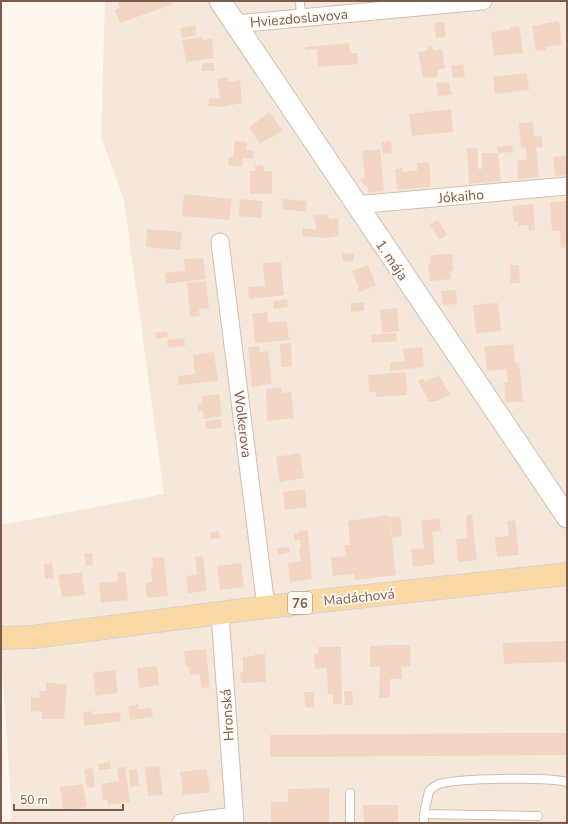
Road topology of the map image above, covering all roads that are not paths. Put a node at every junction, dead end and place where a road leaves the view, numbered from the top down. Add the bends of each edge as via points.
1 (220, 1) edge
2 (483, 1) edge
3 (301, 9) edge
4 (235, 24) junction
5 (567, 186) edge
6 (355, 205) junction
7 (220, 242) dead end
8 (567, 517) edge
9 (567, 574) edge
10 (266, 606) junction
11 (220, 613) junction
12 (1, 638) edge
13 (567, 782) edge
14 (350, 793) dead end
15 (424, 814) junction
16 (538, 816) dead end
17 (235, 820) edge
18 (181, 823) edge
19 (350, 823) edge
20 (424, 823) edge

1 - 4 street, 1. mája
2 - 3 street, Hviezdoslavova
3 - 4 street, Hviezdoslavova
4 - 6 street, 1. mája
5 - 6 street, Jókaiho
6 - 8 street, 1. mája
7 - 10 street, Wolkerova
9 - 10 main road, Madáchová / 76
10 - 11 main road, Madáchová / 76
11 - 12 main road, Madáchová / 76 via 33,637
11 - 17 street, Hronská
13 - 15 lane via 531,779 441,784 429,791
14 - 19 lane
15 - 16 lane
15 - 20 lane
17 - 18 street, Hronská

